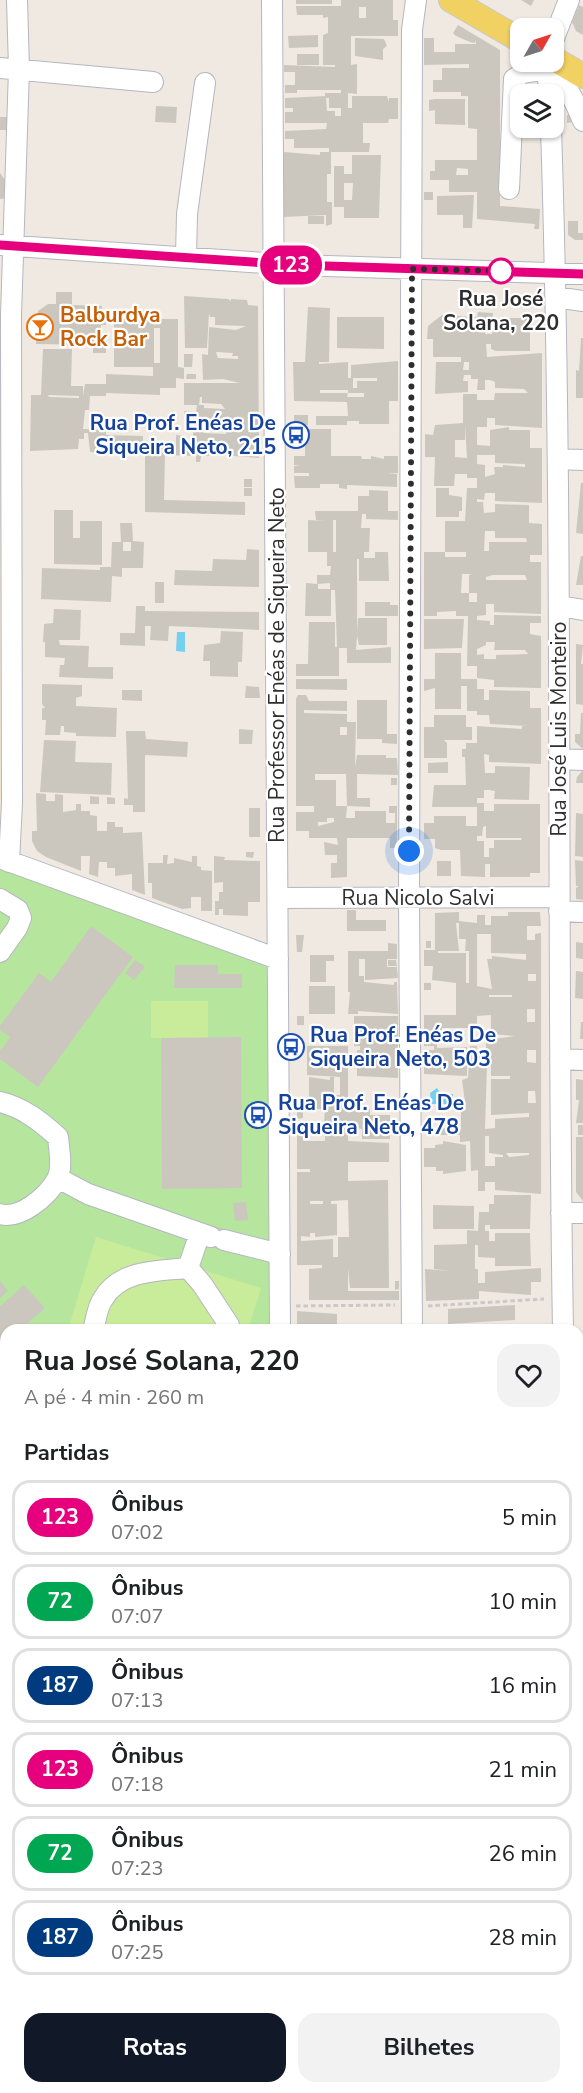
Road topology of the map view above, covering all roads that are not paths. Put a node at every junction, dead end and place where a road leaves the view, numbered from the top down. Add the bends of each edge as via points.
1 (17, 0) edge
2 (272, 0) edge
3 (416, 0) edge
4 (451, 0) edge
5 (569, 0) edge
6 (562, 18) edge
7 (510, 34) edge
8 (10, 69) edge
9 (564, 69) edge
10 (526, 72) edge
11 (556, 72) edge
12 (583, 76) edge
13 (153, 82) dead end
14 (205, 83) dead end
15 (583, 121) edge
16 (551, 138) edge
17 (509, 189) dead end
18 (7, 246) edge
19 (186, 257) junction
20 (275, 264) junction
21 (412, 269) junction
22 (556, 273) junction
23 (583, 274) edge
24 (556, 297) junction
25 (583, 301) edge
26 (560, 459) junction
27 (583, 460) edge
28 (559, 606) junction
29 (583, 610) edge
30 (559, 759) junction
31 (583, 760) edge
32 (5, 860) edge
33 (278, 898) junction
34 (409, 898) junction
35 (0, 899) edge
36 (558, 904) junction
37 (583, 912) edge
38 (2, 945) edge
39 (278, 958) junction
40 (560, 1059) junction
41 (583, 1060) edge
42 (0, 1102) edge
43 (58, 1178) junction
44 (561, 1213) junction
45 (583, 1213) edge
46 (2, 1219) edge
47 (211, 1237) junction
48 (280, 1254) junction
49 (189, 1268) junction
50 (95, 1324) edge
51 (228, 1324) edge
52 (280, 1324) edge
53 (412, 1324) edge
54 (562, 1324) edge

1 - 8 street
2 - 20 street, Rua Professor Enéas de Siqueira Neto
3 - 21 street via 412,30
4 - 7 main road
5 - 6 street
8 - 13 street
8 - 18 street
9 - 12 main road
10 - 17 street via 514,79
11 - 15 street
14 - 19 street via 187,214
16 - 22 street, Rua José Luis Monteiro
18 - 19 street
18 - 32 street via 11,316 12,803
19 - 20 street
20 - 21 street
20 - 33 street, Rua Professor Enéas de Siqueira Neto
21 - 22 street
21 - 34 street
22 - 23 street
22 - 24 street, Rua José Luis Monteiro
24 - 25 street
24 - 26 street, Rua José Luis Monteiro
26 - 27 street
26 - 28 street, Rua José Luis Monteiro
28 - 29 street
28 - 30 street, Rua José Luis Monteiro
30 - 31 street
30 - 36 street, Rua José Luis Monteiro
32 - 39 street
33 - 34 street, Rua Nicolo Salvi
33 - 39 street, Rua Professor Enéas de Siqueira Neto
34 - 36 street, Rua Nicolo Salvi
34 - 53 street
35 - 38 street via 18,910 21,918
36 - 37 street, Rua Nicolo Salvi
36 - 40 street, Rua José Luis Monteiro
39 - 48 street, Rua Professor Enéas de Siqueira Neto
40 - 41 street
40 - 44 street, Rua José Luis Monteiro
42 - 43 street via 39,1119 58,1137
43 - 46 street via 27,1208
43 - 47 street via 88,1194
44 - 45 street
44 - 54 street, Rua José Luis Monteiro
47 - 48 street
47 - 49 street
48 - 52 street, Rua Professor Enéas de Siqueira Neto
49 - 50 street via 138,1273 112,1288 102,1299
49 - 51 street

